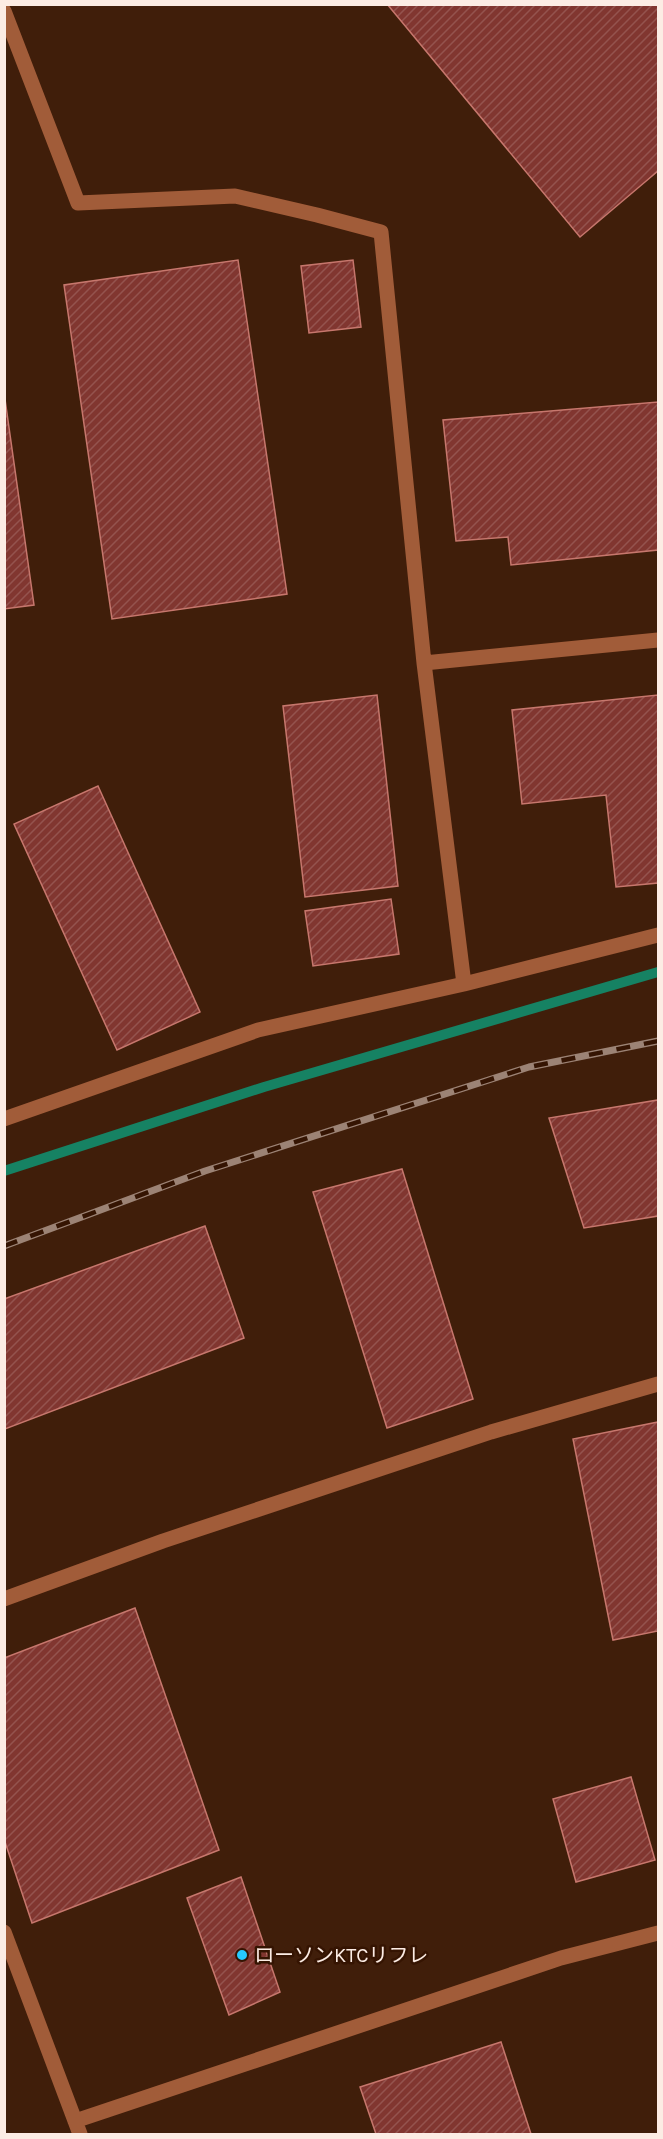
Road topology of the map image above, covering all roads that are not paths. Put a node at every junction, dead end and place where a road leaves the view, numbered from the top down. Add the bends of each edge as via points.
1 (4, 10) edge
2 (658, 640) edge
3 (424, 663) junction
4 (658, 935) edge
5 (464, 984) junction
6 (4, 1119) edge
7 (658, 1384) edge
8 (4, 1599) edge
9 (4, 1932) edge
10 (658, 1933) edge
11 (77, 2128) edge

1 - 3 street via 78,203 236,196 381,232
2 - 3 street
3 - 5 street
4 - 5 street
5 - 6 street via 258,1030
7 - 8 street via 491,1432 163,1541
9 - 11 street
10 - 11 street via 561,1958

